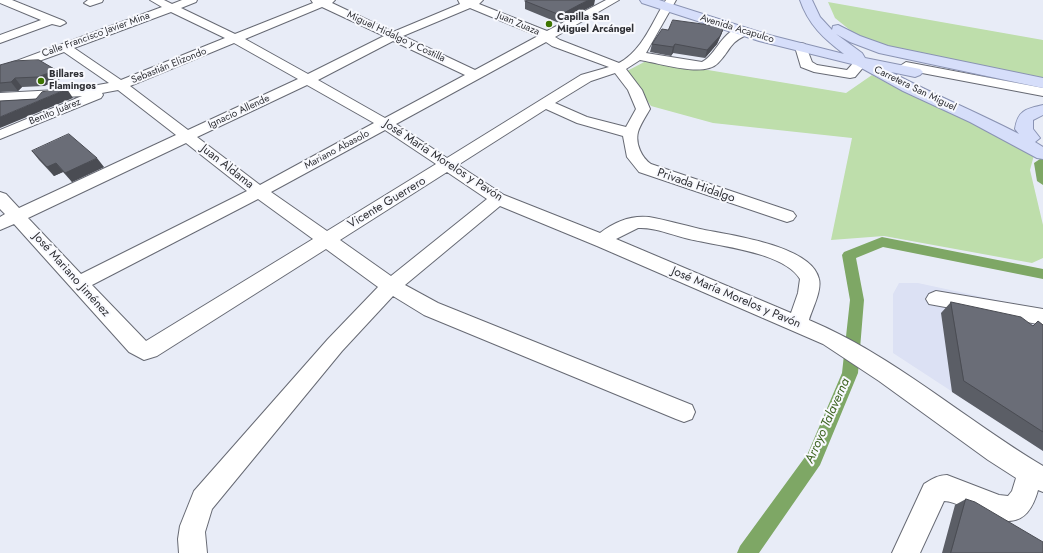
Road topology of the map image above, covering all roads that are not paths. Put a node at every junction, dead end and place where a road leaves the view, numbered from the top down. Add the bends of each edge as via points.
1 (2, 0) edge
2 (155, 0) edge
3 (192, 0) edge
4 (614, 0) edge
5 (646, 0) edge
6 (806, 0) edge
7 (818, 0) edge
8 (323, 1) edge
9 (470, 1) edge
10 (668, 3) edge
11 (20, 7) junction
12 (170, 8) junction
13 (7, 12) dead end
14 (831, 30) junction
15 (742, 32) junction
16 (394, 36) junction
17 (546, 36) junction
18 (0, 39) edge
19 (236, 39) junction
20 (65, 47) junction
21 (808, 48) junction
22 (639, 56) junction
23 (861, 57) junction
24 (618, 67) junction
25 (0, 71) edge
26 (905, 72) junction
27 (474, 75) junction
28 (307, 80) junction
29 (1043, 83) edge
30 (115, 86) junction
31 (1043, 92) edge
32 (0, 97) edge
33 (1043, 98) edge
34 (545, 104) junction
35 (1043, 110) edge
36 (386, 124) junction
37 (630, 133) junction
38 (0, 135) edge
39 (187, 136) junction
40 (1038, 146) edge
41 (449, 165) junction
42 (259, 192) junction
43 (0, 198) edge
44 (498, 199) junction
45 (18, 216) junction
46 (787, 216) dead end
47 (0, 224) edge
48 (327, 239) junction
49 (603, 241) junction
50 (78, 284) junction
51 (391, 286) junction
52 (936, 299) dead end
53 (1043, 317) edge
54 (797, 324) junction
55 (144, 351) joint
56 (684, 412) dead end
57 (1037, 476) edge
58 (193, 553) edge
59 (906, 553) edge

1 - 11 street
2 - 12 street, José María Morelos y Pavón
3 - 12 street, Calle Francisco Javier Mina
4 - 17 street, Mariano Abasolo
5 - 10 main road, Avenida Acapulco
6 - 14 main road, Carretera San Miguel via 812,14
7 - 14 main road, Carretera San Miguel
8 - 16 street, Miguel Hidalgo y Costilla
8 - 19 street, Sebastián Elizondo
9 - 16 street, Ignacio Allende
9 - 17 street, Juan Zuaza
10 - 15 main road, Avenida Acapulco
10 - 22 street
11 - 13 street
11 - 18 street via 55,22
12 - 19 street, José María Morelos y Pavón
12 - 20 street, Calle Francisco Javier Mina
14 - 21 main road via 830,42 826,46
14 - 23 main road, Carretera San Miguel
14 - 29 main road via 884,50
15 - 21 main road, Avenida Acapulco
15 - 22 street via 730,38 712,63 699,67
16 - 27 street, Miguel Hidalgo y Costilla
16 - 28 street, Ignacio Allende
17 - 24 street, Juan Zuaza via 556,43
17 - 27 street, Mariano Abasolo
19 - 28 street, José María Morelos y Pavón
19 - 30 street, Sebastián Elizondo
20 - 25 street, Calle Francisco Javier Mina
20 - 30 street, Juan Aldama
21 - 23 main road, Avenida Acapulco
21 - 23 main road, Avenida Acapulco via 834,56
22 - 24 street, Vicente Guerrero
23 - 26 main road, Carretera San Miguel
23 - 26 main road, Carretera San Miguel via 884,74
24 - 34 street, Vicente Guerrero via 586,78
24 - 37 street via 637,94 643,109
26 - 31 street
26 - 33 street
26 - 40 main road, Carretera San Miguel via 976,118
27 - 36 street, Mariano Abasolo
28 - 36 street, José María Morelos y Pavón
28 - 39 street, Ignacio Allende
30 - 32 street, Sebastián Elizondo
30 - 38 street, Benito Juárez
30 - 39 street, Juan Aldama
34 - 37 street via 582,120
34 - 41 street, Vicente Guerrero
35 - 40 main road via 1025,118 1024,129
36 - 41 street, José María Morelos y Pavón
36 - 42 street, Mariano Abasolo
37 - 46 street, Privada Hidalgo via 632,154 645,168
39 - 42 street, Juan Aldama
39 - 45 street, Ignacio Allende
41 - 44 street, José María Morelos y Pavón
41 - 48 street, Vicente Guerrero
42 - 48 street, Juan Aldama
42 - 50 street, Mariano Abasolo
43 - 45 street, José Mariano Jiménez
44 - 49 street, José María Morelos y Pavón
44 - 51 street
45 - 47 street, Ignacio Allende
45 - 50 street, José Mariano Jiménez
48 - 51 street, Juan Aldama
48 - 55 street, Vicente Guerrero via 155,348
49 - 54 street, José María Morelos y Pavón
49 - 54 street via 627,225 643,222 750,244 782,256 802,267 810,279
50 - 55 street, José Mariano Jiménez via 136,346
51 - 56 street, Juan Aldama via 431,309
51 - 58 street via 335,345 202,500 194,520 191,544
52 - 53 street
54 - 57 street, José María Morelos y Pavón via 830,338 887,374
57 - 59 street via 1014,509 999,508 947,488 940,488 933,493

